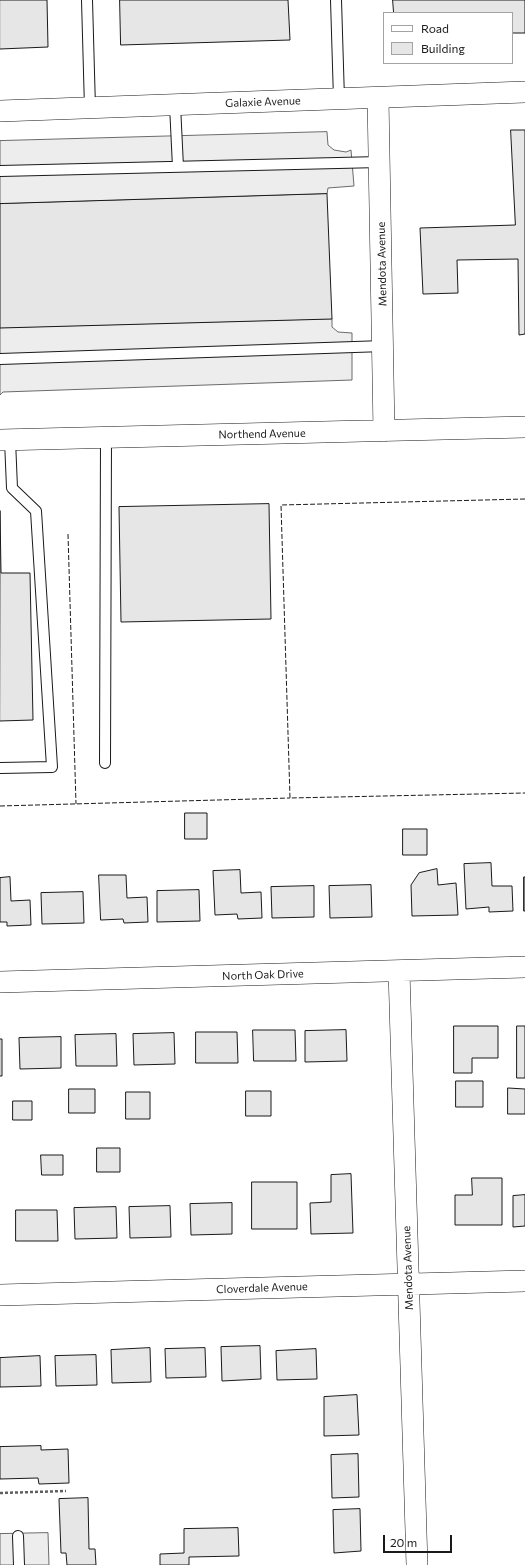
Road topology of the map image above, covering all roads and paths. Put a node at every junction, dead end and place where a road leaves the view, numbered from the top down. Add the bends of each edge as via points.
1 (87, 0) edge
2 (336, 0) edge
3 (525, 92) edge
4 (378, 98) junction
5 (339, 99) junction
6 (175, 105) junction
7 (90, 108) junction
8 (0, 111) edge
9 (380, 162) junction
10 (178, 167) junction
11 (0, 172) edge
12 (384, 346) junction
13 (0, 359) edge
14 (525, 427) edge
15 (384, 430) junction
16 (106, 438) junction
17 (5, 440) edge
18 (105, 763) dead end
19 (0, 768) edge
20 (525, 967) edge
21 (399, 970) junction
22 (0, 982) edge
23 (525, 1281) edge
24 (408, 1284) junction
25 (0, 1295) edge
26 (66, 1491) dead end
27 (0, 1493) edge
28 (18, 1536) dead end
29 (19, 1565) edge
30 (417, 1565) edge

1 - 7 lane
2 - 5 lane
3 - 4 street, Galaxie Avenue
4 - 5 street, Galaxie Avenue
4 - 9 street, Mendota Avenue
5 - 6 street, Galaxie Avenue
6 - 7 street, Galaxie Avenue
6 - 10 lane
7 - 8 street, Galaxie Avenue
9 - 10 lane
9 - 12 street, Mendota Avenue
10 - 11 lane
12 - 13 lane
12 - 15 street, Mendota Avenue
14 - 15 street, Northend Avenue
15 - 16 street, Northend Avenue
16 - 17 street, Northend Avenue
16 - 18 lane
17 - 19 lane via 12,488 36,511 52,767
20 - 21 street, North Oak Drive
21 - 22 street, North Oak Drive
21 - 24 street, Mendota Avenue
23 - 24 street, Cloverdale Avenue
24 - 25 street, Cloverdale Avenue
24 - 30 street, Mendota Avenue
26 - 27 path
28 - 29 lane

